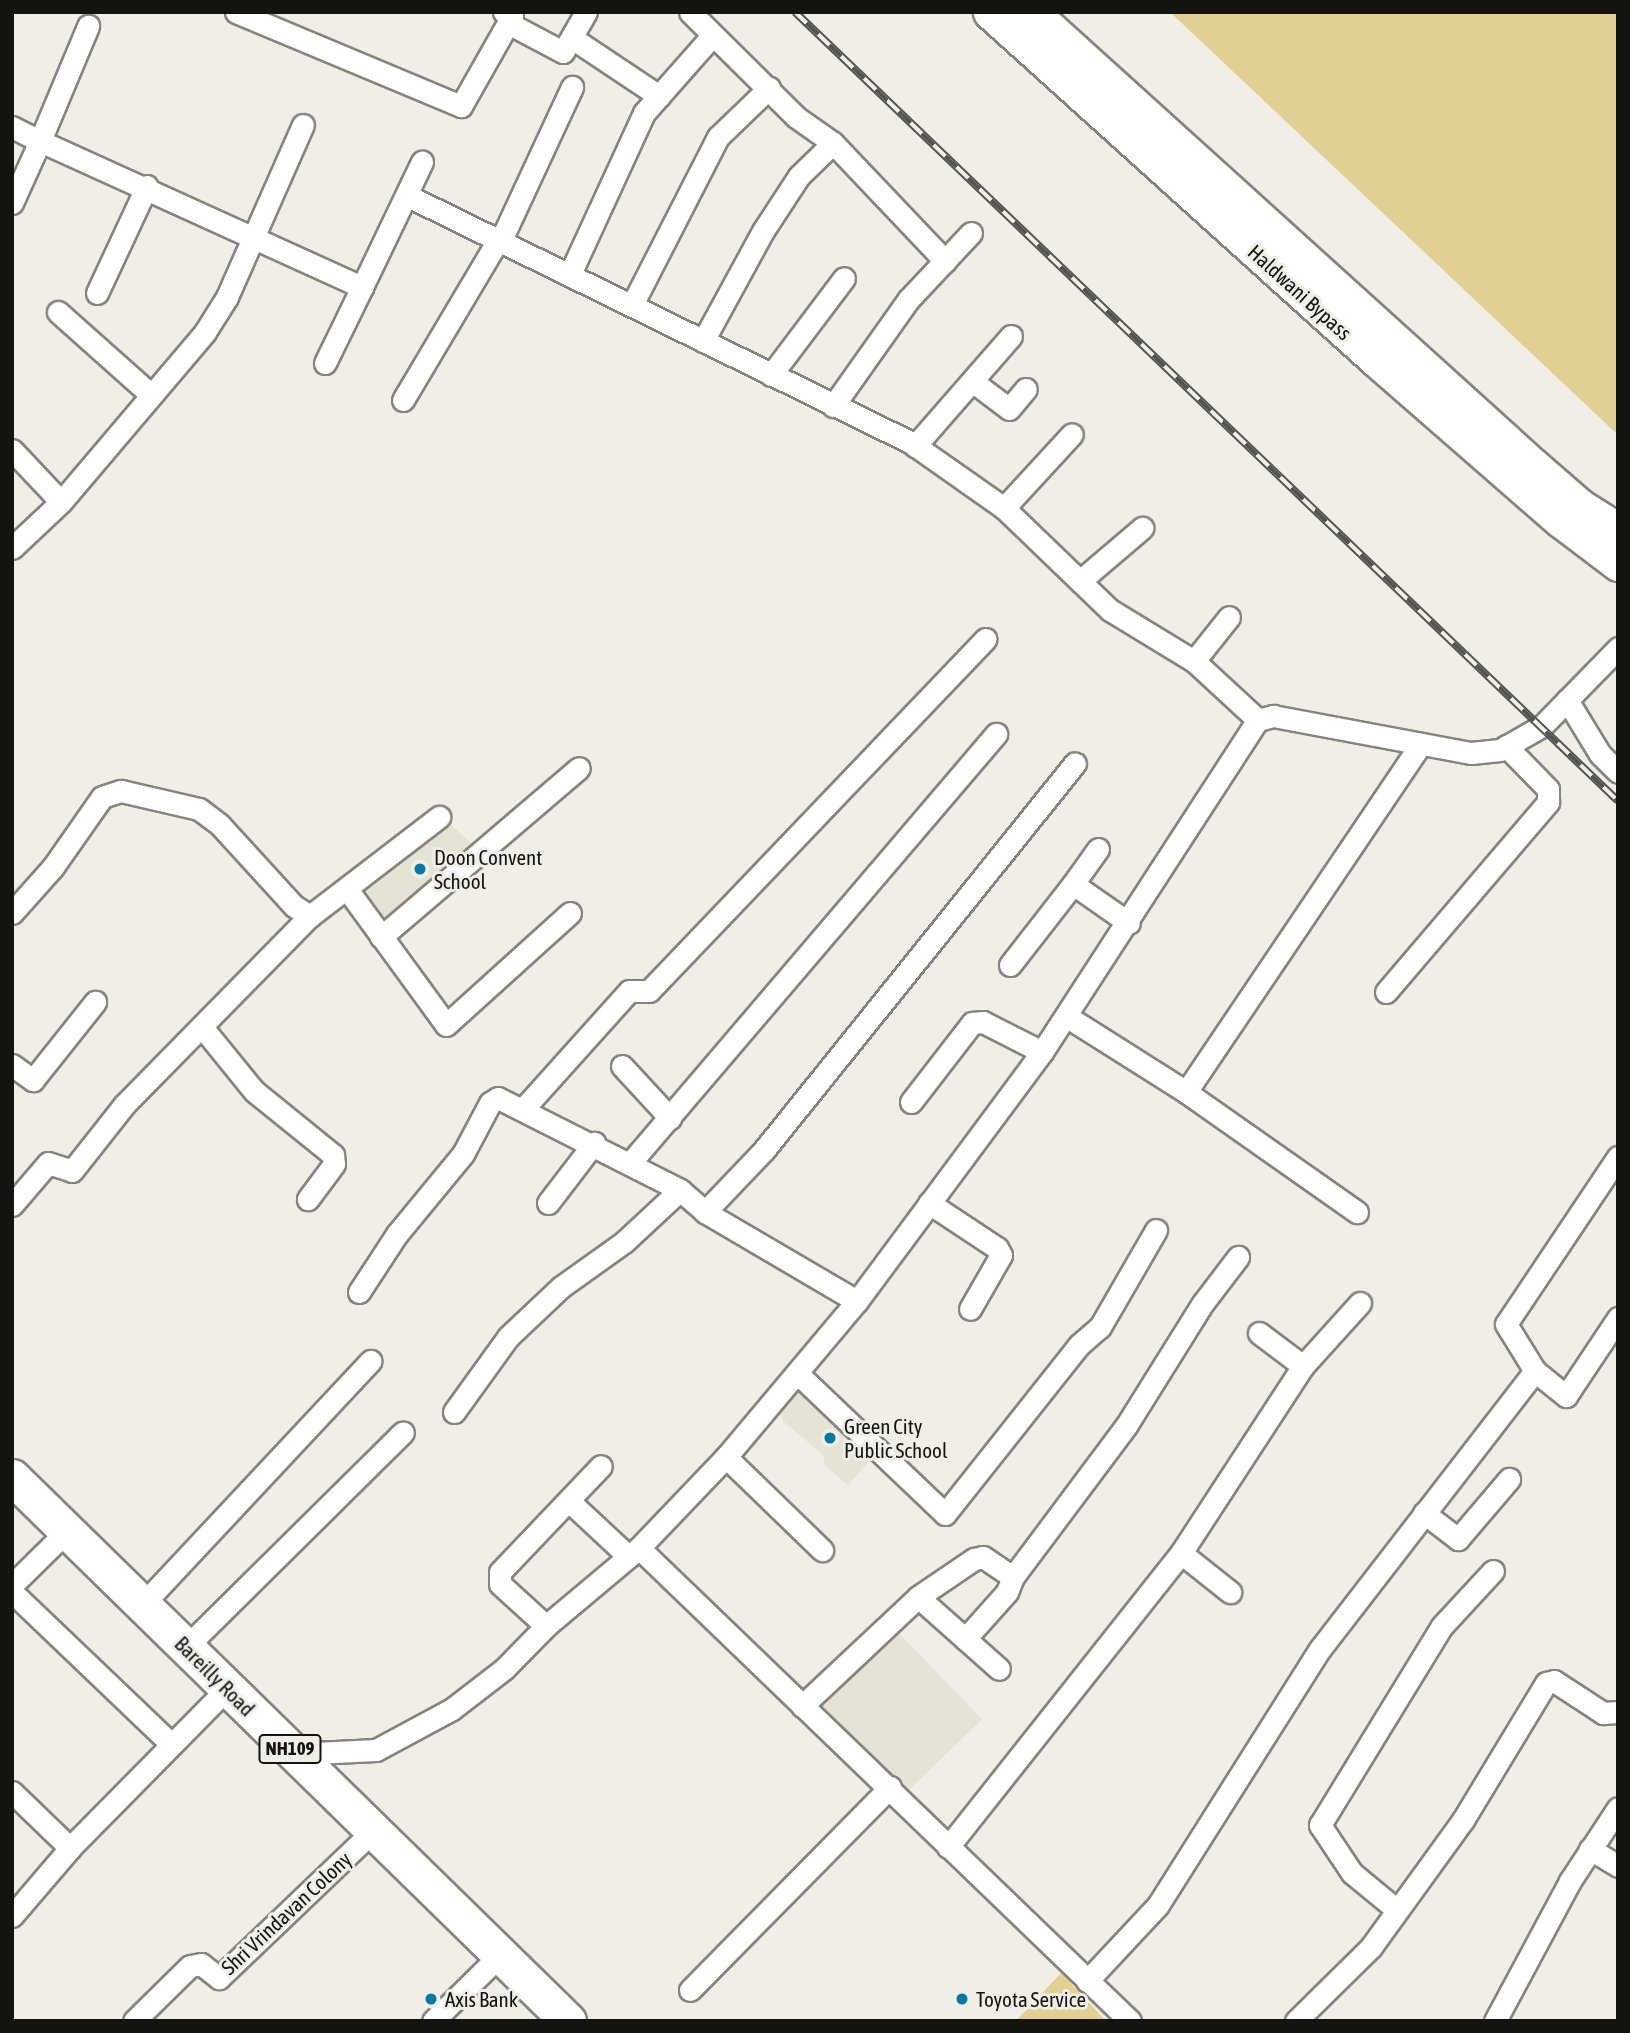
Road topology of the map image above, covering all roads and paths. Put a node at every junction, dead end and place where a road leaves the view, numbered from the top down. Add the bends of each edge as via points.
1 (236, 12) edge
2 (586, 12) edge
3 (690, 12) edge
4 (990, 12) edge
5 (1032, 12) edge
6 (506, 18) edge
7 (89, 26) dead end
8 (712, 36) junction
9 (572, 38) junction
10 (572, 87) dead end
11 (769, 88) junction
12 (659, 96) junction
13 (303, 125) dead end
14 (12, 127) edge
15 (40, 141) junction
16 (833, 143) junction
17 (422, 162) dead end
18 (147, 186) junction
19 (408, 195) junction
20 (12, 203) edge
21 (971, 233) dead end
22 (253, 235) junction
23 (500, 239) junction
24 (944, 261) junction
25 (570, 274) junction
26 (844, 278) dead end
27 (362, 288) junction
28 (97, 293) dead end
29 (632, 305) junction
30 (58, 312) dead end
31 (1011, 336) dead end
32 (703, 341) junction
33 (324, 363) dead end
34 (771, 375) junction
35 (972, 381) junction
36 (1026, 389) dead end
37 (151, 395) junction
38 (403, 400) dead end
39 (833, 406) junction
40 (1072, 434) dead end
41 (915, 446) junction
42 (12, 450) edge
43 (61, 502) junction
44 (1004, 508) junction
45 (1142, 528) dead end
46 (1618, 530) edge
47 (12, 548) edge
48 (1618, 564) edge
49 (1080, 581) junction
50 (1229, 617) dead end
51 (985, 639) dead end
52 (1618, 648) edge
53 (1194, 661) junction
54 (1567, 700) junction
55 (1258, 720) junction
56 (996, 734) dead end
57 (1421, 744) junction
58 (1506, 746) junction
59 (1075, 763) dead end
60 (579, 768) dead end
61 (1618, 772) edge
62 (439, 817) dead end
63 (1098, 849) dead end
64 (1073, 884) junction
65 (347, 889) junction
66 (12, 913) edge
67 (569, 913) dead end
68 (310, 916) junction
69 (1129, 923) junction
70 (380, 937) junction
71 (1010, 965) dead end
72 (1386, 992) dead end
73 (95, 1002) dead end
74 (1066, 1016) junction
75 (202, 1027) junction
76 (1042, 1052) junction
77 (12, 1065) edge
78 (622, 1066) dead end
79 (1186, 1092) junction
80 (911, 1102) dead end
81 (524, 1108) junction
82 (670, 1118) junction
83 (594, 1143) junction
84 (1618, 1157) edge
85 (631, 1162) junction
86 (680, 1190) junction
87 (308, 1199) dead end
88 (548, 1203) dead end
89 (929, 1203) junction
90 (12, 1205) edge
91 (705, 1212) junction
92 (1357, 1212) dead end
93 (1157, 1230) dead end
94 (1238, 1257) dead end
95 (359, 1292) dead end
96 (857, 1301) junction
97 (1360, 1303) dead end
98 (970, 1309) dead end
99 (1618, 1318) edge
100 (1259, 1333) dead end
101 (370, 1361) dead end
102 (1303, 1366) junction
103 (1535, 1371) junction
104 (798, 1374) junction
105 (454, 1412) dead end
106 (403, 1432) dead end
107 (726, 1457) junction
108 (601, 1466) dead end
109 (12, 1477) edge
110 (1509, 1479) dead end
111 (569, 1501) junction
112 (1424, 1513) junction
113 (68, 1530) junction
114 (822, 1550) dead end
115 (633, 1552) junction
116 (1181, 1553) junction
117 (1493, 1571) dead end
118 (1013, 1577) junction
119 (12, 1585) edge
120 (12, 1592) edge
121 (1230, 1592) dead end
122 (918, 1597) junction
123 (143, 1604) junction
124 (546, 1626) junction
125 (965, 1639) junction
126 (186, 1647) junction
127 (999, 1669) dead end
128 (227, 1689) junction
129 (802, 1706) junction
130 (1618, 1712) edge
131 (169, 1742) junction
132 (294, 1754) junction
133 (890, 1787) junction
134 (12, 1792) edge
135 (1618, 1808) edge
136 (373, 1831) junction
137 (948, 1847) junction
138 (70, 1848) junction
139 (1590, 1849) junction
140 (1618, 1866) edge
141 (1397, 1910) junction
142 (12, 1916) edge
143 (500, 1955) junction
144 (1087, 1981) junction
145 (690, 1990) dead end
146 (134, 2021) edge
147 (433, 2021) edge
148 (568, 2021) edge
149 (1130, 2021) edge
150 (1296, 2021) edge
151 (1495, 2021) edge

1 - 6 street via 461,106
2 - 9 street
3 - 8 street
4 - 48 main road, Haldwani Bypass via 1384,367 1560,520
5 - 46 main road, Haldwani Bypass via 1534,466 1580,506
6 - 9 street via 563,52
7 - 15 street
8 - 11 street
8 - 12 street
9 - 12 street
10 - 23 street
11 - 16 street via 796,117
11 - 29 street via 718,137
12 - 25 street via 644,113
13 - 22 street
14 - 15 street
15 - 18 street
15 - 20 street
16 - 24 street
16 - 32 street via 799,176 777,209
17 - 19 street
18 - 22 street
18 - 28 street
19 - 23 street
19 - 27 street
21 - 24 street
22 - 27 street
22 - 37 street via 227,297 205,332
23 - 25 street
23 - 38 street
24 - 39 street via 908,300
25 - 29 street
26 - 34 street
27 - 33 street
29 - 32 street
30 - 37 street
31 - 35 street
32 - 34 street
34 - 39 street
35 - 36 street via 1009,410
35 - 41 street
37 - 43 street
39 - 41 street
40 - 44 street
41 - 44 street
42 - 43 street
43 - 47 street
44 - 49 street
45 - 49 street
49 - 53 street via 1110,610
50 - 53 street
51 - 81 street via 649,991 629,991
52 - 54 street
53 - 55 street
54 - 58 street via 1542,726
54 - 61 street via 1600,754
55 - 57 street via 1273,716
55 - 69 street via 1246,732
56 - 82 street
57 - 58 street via 1471,753
57 - 79 street
58 - 72 street via 1548,789 1548,802
59 - 91 street via 764,1150
60 - 70 street
62 - 65 street
63 - 64 street
64 - 69 street
64 - 71 street
65 - 68 street
65 - 70 street
66 - 68 street via 53,867 102,797 121,791 199,809 220,825 294,906
67 - 70 street via 446,1025
68 - 75 street
69 - 74 street
73 - 77 street via 33,1080
74 - 76 street
74 - 79 street
75 - 87 street via 254,1091 332,1155 334,1164
75 - 90 street via 125,1104 72,1171 48,1163
76 - 80 street via 983,1022 972,1023
76 - 89 street
78 - 82 street
79 - 92 street
81 - 83 street
81 - 95 street via 493,1099 463,1154 397,1234
82 - 85 street
83 - 85 street
83 - 88 street
84 - 103 street via 1506,1324
85 - 86 street
86 - 91 street
86 - 105 street via 508,1337
89 - 96 street
89 - 98 street via 1001,1255
91 - 96 street
93 - 104 street via 1100,1327 1079,1345 945,1514
94 - 118 street via 1203,1303 1126,1426
96 - 104 street
97 - 102 street
99 - 103 street via 1566,1396
100 - 102 street
101 - 123 street
102 - 116 street
103 - 112 street
104 - 107 street
106 - 126 street
107 - 114 street
107 - 115 street
108 - 111 street
109 - 113 highway, Bareilly Road / NH109
110 - 112 street via 1458,1539
111 - 115 street
111 - 124 street via 500,1572 500,1584
112 - 144 street via 1320,1648 1158,1905
113 - 119 street
113 - 123 highway, Bareilly Road / NH109
115 - 124 street
115 - 129 street
116 - 121 street
116 - 137 street
117 - 141 street via 1442,1626 1320,1825 1352,1873
118 - 122 street via 983,1557
118 - 125 street via 1007,1591
120 - 131 street
122 - 125 street
122 - 129 street
123 - 126 highway, Bareilly Road / NH109
124 - 132 street via 504,1669 452,1709 376,1750
125 - 127 street
126 - 128 highway, Bareilly Road / NH109
128 - 131 street
128 - 132 highway, Bareilly Road / NH109
129 - 133 street
130 - 141 street via 1603,1713 1554,1681 1546,1683 1463,1820
131 - 138 street
132 - 136 highway, Bareilly Road / NH109
133 - 137 street
133 - 145 street
134 - 138 street
135 - 139 street
136 - 143 highway, Bareilly Road / NH109
136 - 146 street, Shri Vrindavan Colony via 219,1979 201,1964 190,1966
137 - 144 street
138 - 142 street
139 - 140 street
139 - 151 street
141 - 150 street via 1371,1947
143 - 147 street
143 - 148 highway, Bareilly Road / NH109
144 - 149 street

